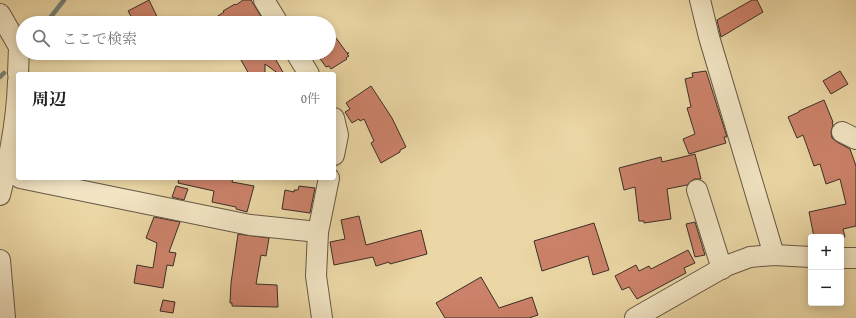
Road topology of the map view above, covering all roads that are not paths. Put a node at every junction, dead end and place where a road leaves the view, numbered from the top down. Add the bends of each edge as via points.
1 (264, 0) edge
2 (700, 0) edge
3 (0, 14) edge
4 (274, 16) edge
5 (16, 42) edge
6 (19, 60) edge
7 (300, 60) edge
8 (18, 72) edge
9 (308, 72) edge
10 (336, 126) edge
11 (16, 136) edge
12 (336, 145) edge
13 (15, 177) edge
14 (30, 180) edge
15 (329, 180) edge
16 (697, 190) dead end
17 (0, 195) edge
18 (318, 232) junction
19 (774, 255) junction
20 (808, 257) edge
21 (844, 258) edge
22 (856, 258) edge
23 (0, 260) edge
24 (722, 269) junction
25 (4, 318) edge
26 (322, 318) edge
27 (635, 318) edge

1 - 4 street
2 - 19 street
3 - 5 street
6 - 8 street
7 - 9 street
10 - 12 street
11 - 13 street
13 - 17 street
14 - 18 street via 250,225
15 - 18 street
16 - 24 street
18 - 26 street via 316,276
19 - 20 street
19 - 24 street via 750,257
21 - 22 street
23 - 25 street
24 - 27 street

